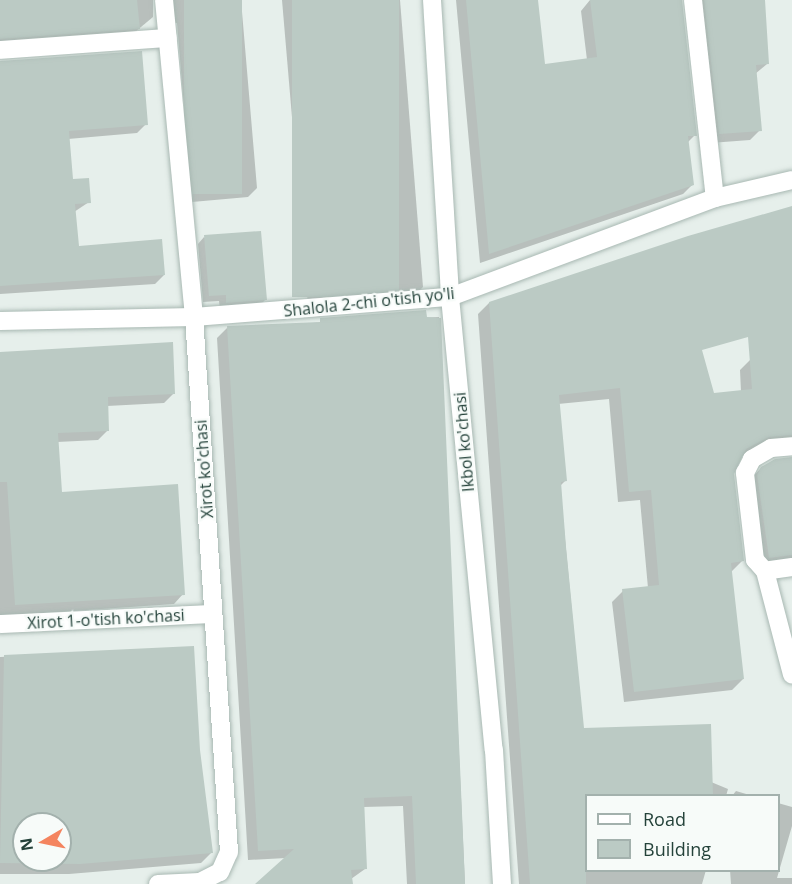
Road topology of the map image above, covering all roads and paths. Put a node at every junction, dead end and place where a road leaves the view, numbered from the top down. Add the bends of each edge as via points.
1 (164, 0) edge
2 (432, 0) edge
3 (693, 0) edge
4 (168, 38) junction
5 (0, 50) edge
6 (792, 180) edge
7 (715, 198) junction
8 (450, 297) junction
9 (194, 317) junction
10 (0, 321) edge
11 (792, 446) edge
12 (792, 567) edge
13 (765, 571) junction
14 (213, 614) junction
15 (0, 624) edge
16 (792, 675) edge
17 (158, 884) edge
18 (502, 884) edge

1 - 4 street, Xirot ko'chasi
2 - 8 street, Ikbol ko'chasi
3 - 7 street
4 - 5 street
4 - 9 street, Xirot ko'chasi
6 - 7 street, Shalola 2-chi o'tish yo'li
7 - 8 street, Shalola 2-chi o'tish yo'li
8 - 9 street, Shalola 2-chi o'tish yo'li
8 - 18 street, Ikbol ko'chasi via 494,750
9 - 10 street, Shalola 2-chi o'tish yo'li
9 - 14 street, Xirot ko'chasi
11 - 13 street via 771,448 752,459 745,473 755,560
12 - 13 street
13 - 16 street
14 - 15 street, Xirot 1-o'tish ko'chasi
14 - 17 street, Xirot ko'chasi via 229,852 220,872 200,882

